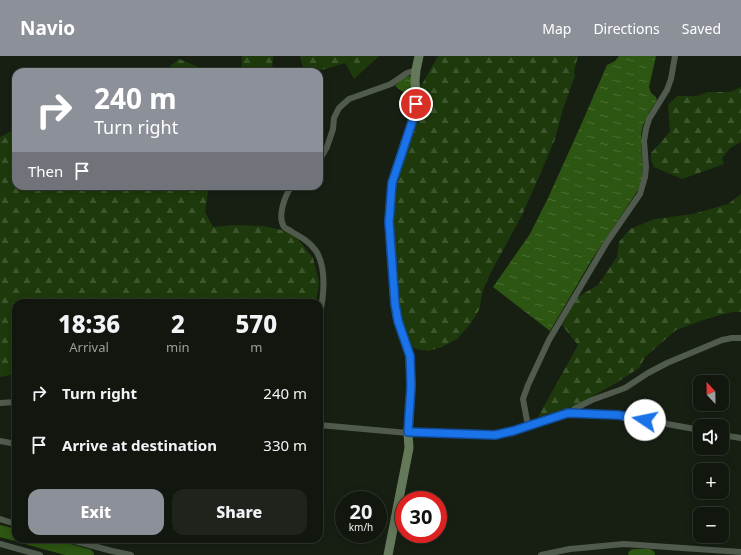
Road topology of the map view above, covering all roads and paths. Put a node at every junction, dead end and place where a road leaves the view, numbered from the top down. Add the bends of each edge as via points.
1 (419, 56) edge
2 (675, 56) edge
3 (416, 70) junction
4 (323, 154) edge
5 (289, 190) edge
6 (322, 299) edge
7 (741, 338) edge
8 (12, 402) edge
9 (0, 403) edge
10 (568, 413) junction
11 (323, 425) edge
12 (528, 426) junction
13 (693, 429) edge
14 (408, 432) junction
15 (729, 435) edge
16 (741, 438) edge
17 (0, 441) edge
18 (12, 443) edge
19 (0, 519) edge
20 (12, 523) edge
21 (82, 543) edge
22 (0, 544) edge
23 (741, 552) edge
24 (40, 555) edge
25 (131, 555) edge
26 (388, 555) edge
27 (541, 555) edge

1 - 3 street
2 - 12 street via 667,90 646,128 646,167 640,194 604,248 550,340 528,384 523,399
3 - 4 street via 391,84 349,99 339,108
3 - 14 street via 415,113 392,183 389,222 395,304 410,356
5 - 6 street via 282,206 282,218 285,227 311,244 316,251 323,269
7 - 10 street via 722,340 667,363 625,388 592,400
8 - 9 street
10 - 12 street
10 - 13 street via 618,415
11 - 14 street
12 - 14 street via 495,435
14 - 26 street via 408,448
15 - 16 street
17 - 18 street
19 - 20 street
21 - 25 street
22 - 24 street
23 - 27 street via 624,544 570,549

